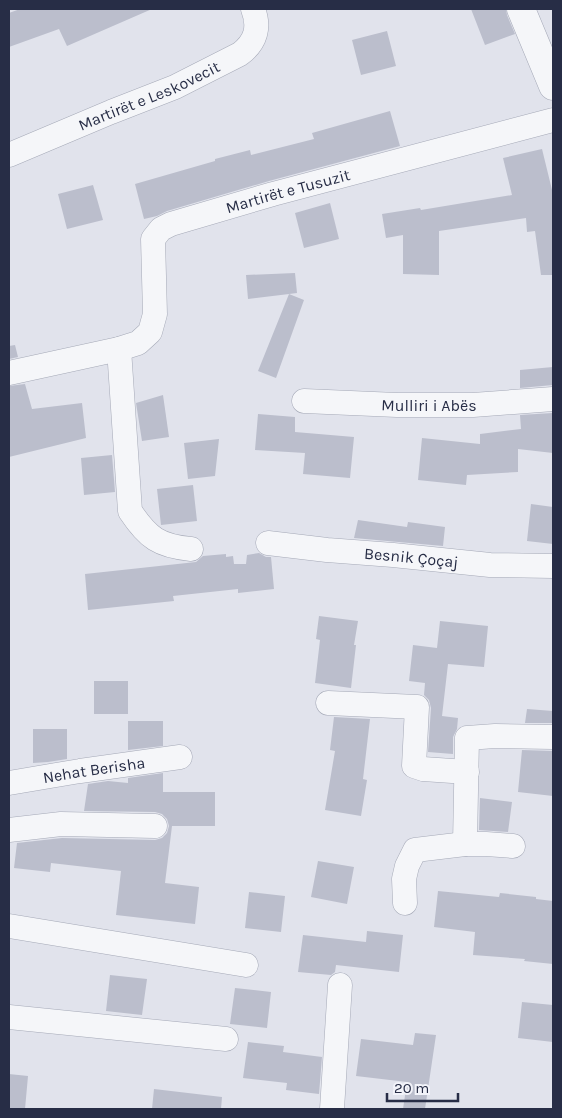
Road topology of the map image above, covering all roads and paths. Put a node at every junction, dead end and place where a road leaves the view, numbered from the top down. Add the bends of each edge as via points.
1 (253, 9) edge
2 (526, 10) edge
3 (552, 78) edge
4 (553, 120) edge
5 (9, 155) edge
6 (119, 348) junction
7 (9, 373) edge
8 (553, 399) edge
9 (304, 401) dead end
10 (268, 543) dead end
11 (191, 549) dead end
12 (553, 566) edge
13 (328, 703) dead end
14 (553, 737) edge
15 (180, 757) dead end
16 (467, 772) junction
17 (9, 782) edge
18 (155, 826) dead end
19 (9, 830) edge
20 (465, 844) junction
21 (513, 846) dead end
22 (405, 903) dead end
23 (9, 926) edge
24 (246, 966) dead end
25 (340, 985) dead end
26 (9, 1017) edge
27 (226, 1039) dead end
28 (332, 1109) edge

1 - 5 street, Martirët e Leskovecit via 256,20 254,39 240,54 175,87
2 - 3 street
4 - 6 street, Martirët e Tusuzit via 273,194 161,229 154,239 155,314 150,332 138,343
6 - 7 street, Martirët e Tusuzit
6 - 11 street via 130,511 152,538 174,548
8 - 9 street, Mulliri i Abës via 473,405
10 - 12 street, Besnik Çoçaj via 490,565
13 - 16 street via 417,707 414,766
14 - 16 street via 467,738
15 - 17 street, Nehat Berisha
16 - 20 street
18 - 19 street via 61,824
20 - 21 street
20 - 22 street via 415,850 404,879
23 - 24 street
25 - 28 street
26 - 27 street

